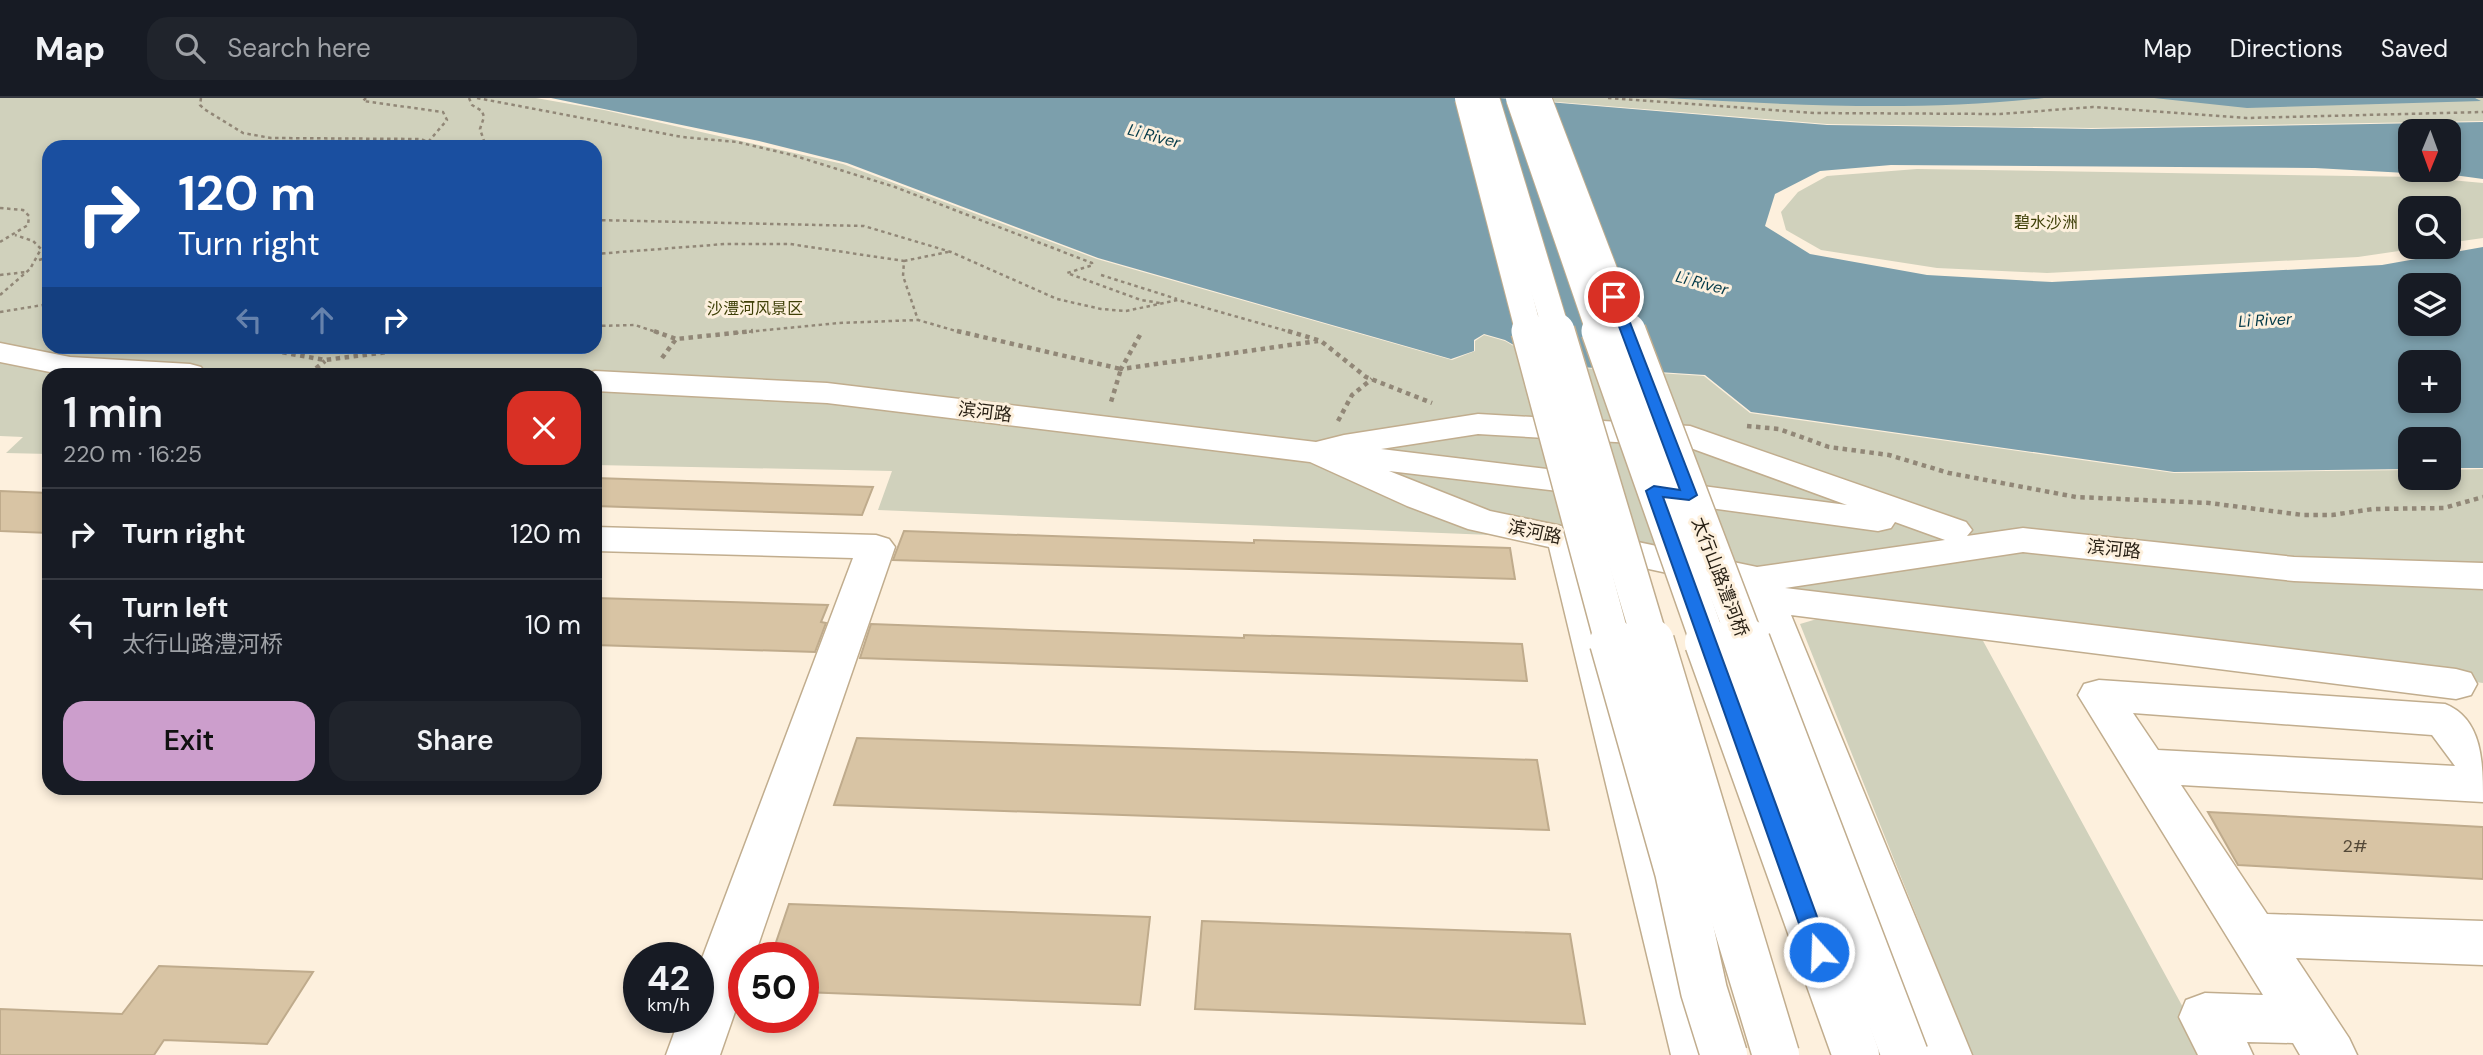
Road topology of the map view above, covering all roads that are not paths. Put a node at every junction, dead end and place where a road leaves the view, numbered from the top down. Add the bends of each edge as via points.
1 (1468, 98) edge
2 (1486, 98) edge
3 (1519, 98) edge
4 (1538, 98) edge
5 (0, 352) edge
6 (85, 368) edge
7 (602, 381) edge
8 (1331, 449) junction
9 (1586, 483) junction
10 (1672, 493) junction
11 (1952, 530) junction
12 (602, 539) edge
13 (1574, 540) junction
14 (2023, 540) junction
15 (2483, 576) edge
16 (1761, 590) junction
17 (2456, 684) dead end
18 (2145, 766) junction
19 (2483, 770) edge
20 (2483, 785) edge
21 (2254, 935) junction
22 (2483, 943) edge
23 (2319, 1038) edge
24 (692, 1055) edge
25 (1698, 1055) edge
26 (1724, 1055) edge
27 (1776, 1055) edge
28 (1856, 1055) edge
29 (1905, 1055) edge
30 (1945, 1055) edge
31 (2227, 1055) edge

1 - 9 street, bridge
2 - 9 street, bridge
3 - 10 street, 太行山路澧河桥, bridge
4 - 10 street, 太行山路澧河桥, bridge
5 - 6 street
7 - 8 street, 滨河路 via 827,393
8 - 9 street
8 - 11 street via 1478,425 1690,436
8 - 13 street, 滨河路 via 1420,498 1481,521
9 - 13 street, bridge
9 - 27 street, bridge
10 - 11 street
10 - 28 street, 太行山路澧河桥, bridge
10 - 29 street, 太行山路澧河桥, bridge
11 - 14 street
12 - 24 street via 876,547
13 - 16 street, 滨河路
13 - 25 street
13 - 26 street, bridge via 1678,870 1704,991
14 - 15 street, 滨河路 via 2294,569
14 - 16 street, 滨河路
16 - 17 street
16 - 30 street
18 - 19 street via 2099,695 2445,720
18 - 20 street
18 - 21 street
21 - 22 street
21 - 23 street
23 - 31 street via 2205,1017

